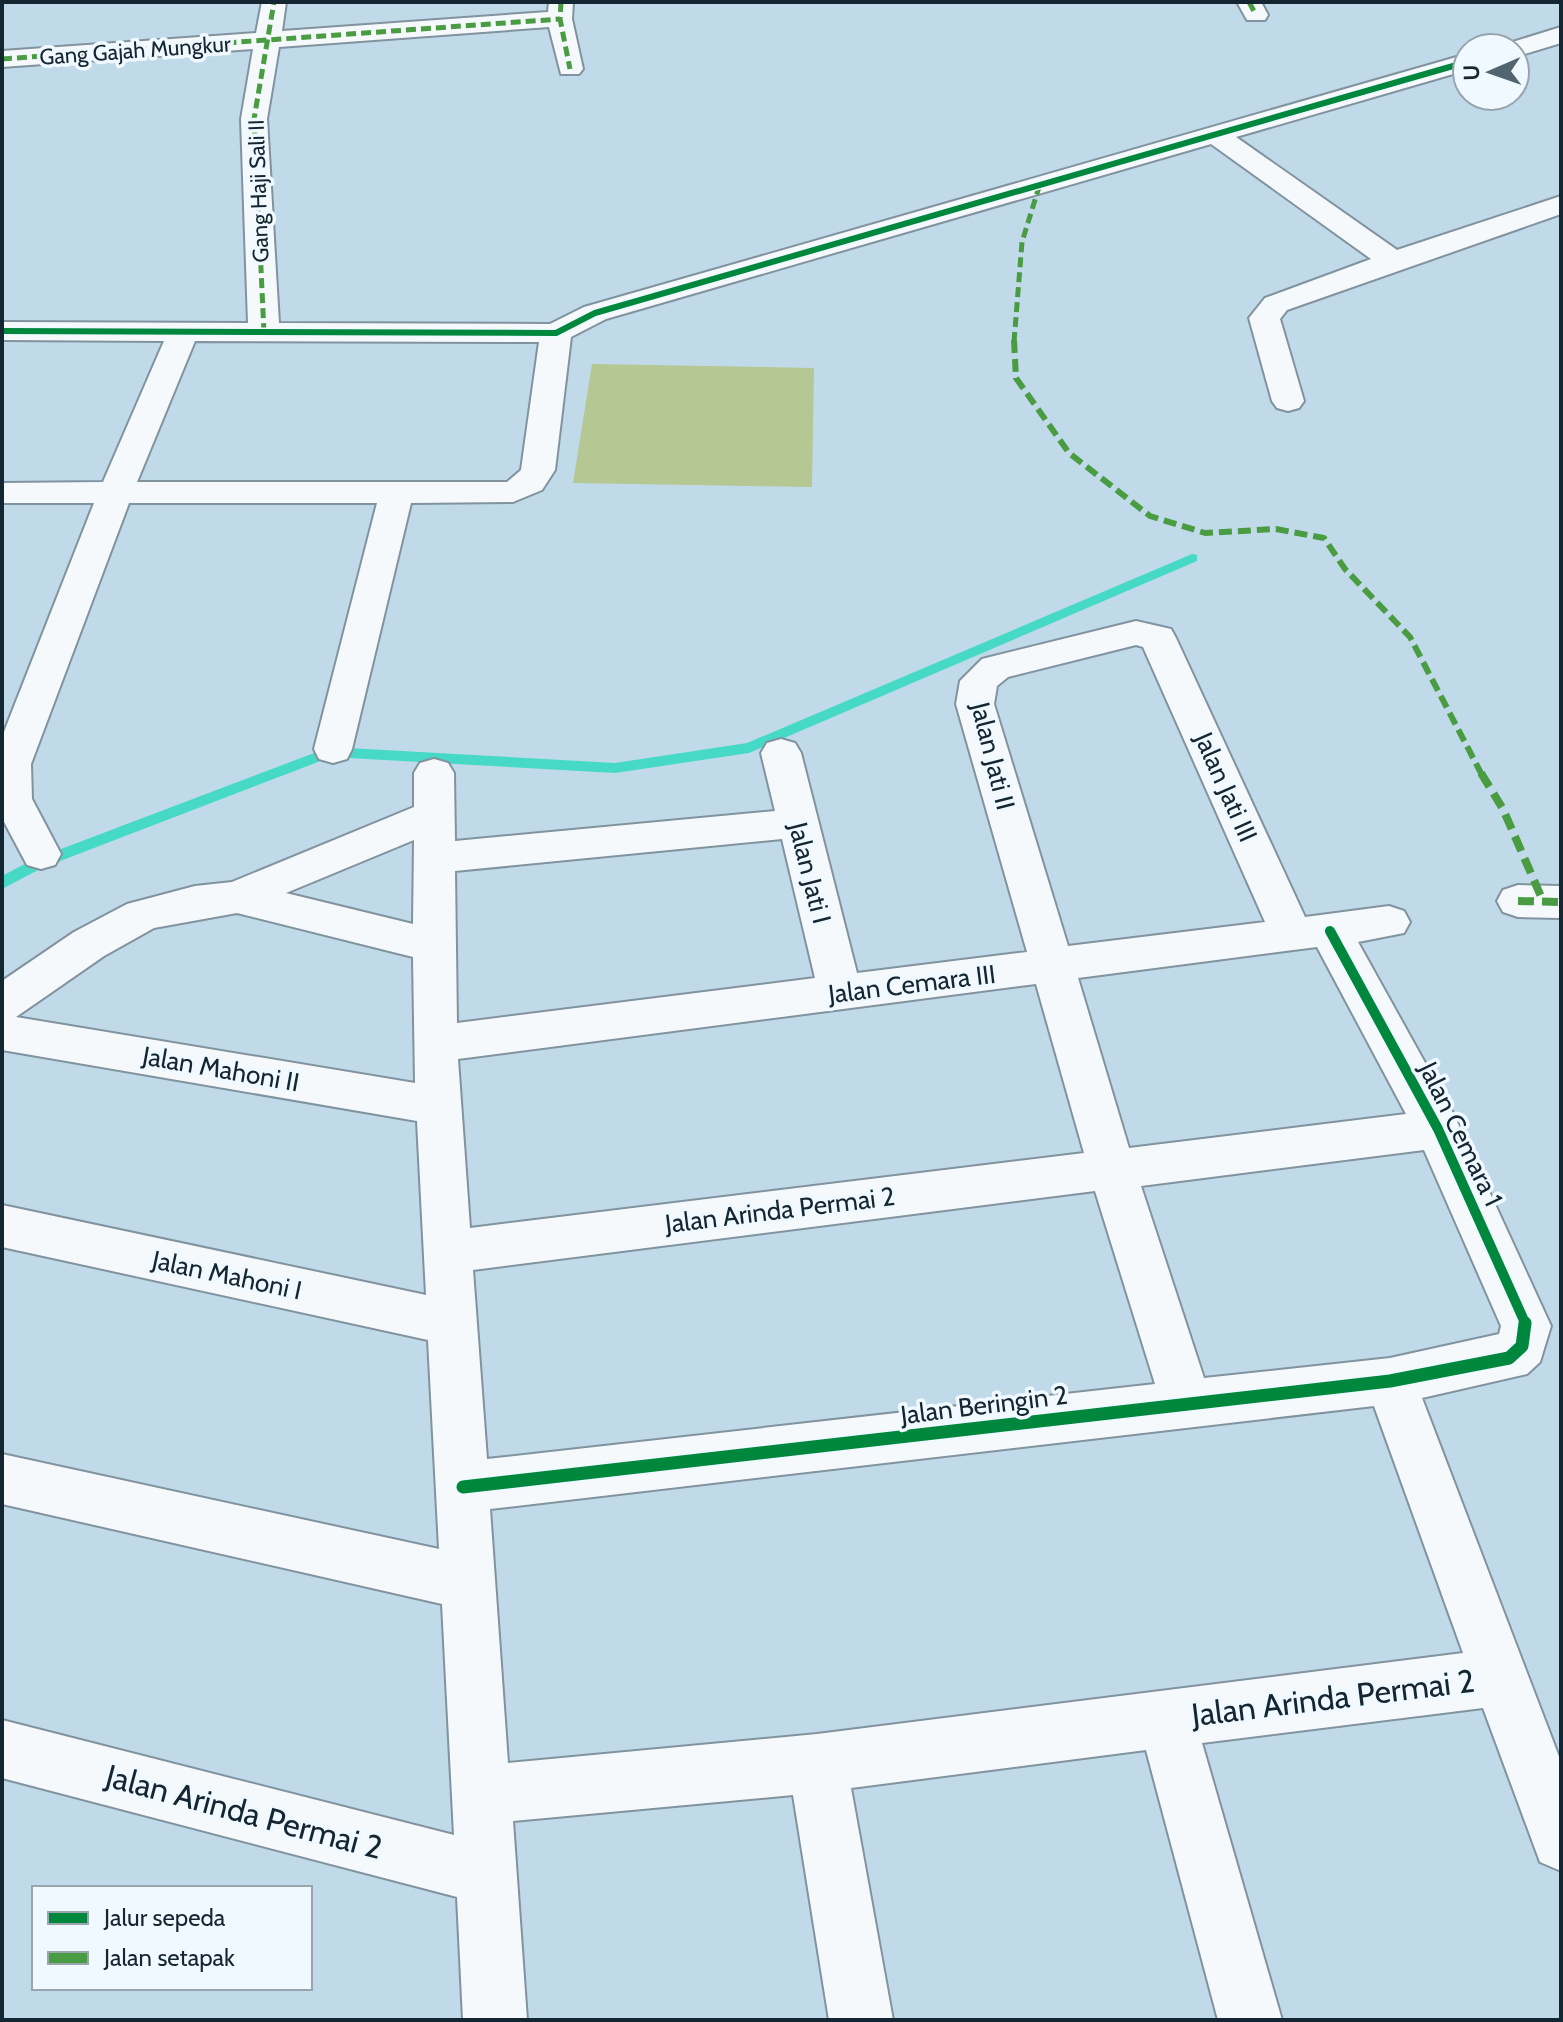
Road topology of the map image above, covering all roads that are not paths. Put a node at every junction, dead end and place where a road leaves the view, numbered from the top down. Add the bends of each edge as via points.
1 (274, 2) edge
2 (560, 10) edge
3 (1561, 35) edge
4 (268, 42) junction
5 (1531, 44) edge
6 (2, 59) edge
7 (1451, 67) edge
8 (570, 69) dead end
9 (1217, 136) junction
10 (1561, 205) edge
11 (1393, 261) junction
12 (2, 331) edge
13 (184, 331) junction
14 (264, 333) junction
15 (556, 333) junction
16 (1288, 401) dead end
17 (2, 493) edge
18 (116, 495) junction
19 (396, 495) junction
20 (1158, 638) joint
21 (333, 749) dead end
22 (781, 753) dead end
23 (434, 815) junction
24 (798, 823) junction
25 (41, 854) dead end
26 (237, 897) junction
27 (1518, 901) dead end
28 (1561, 902) edge
29 (1389, 922) dead end
30 (1312, 934) junction
31 (435, 946) junction
32 (1052, 967) junction
33 (840, 993) junction
34 (2, 1004) edge
35 (2, 1032) edge
36 (435, 1044) junction
37 (439, 1106) junction
38 (1438, 1129) junction
39 (1112, 1169) junction
40 (2, 1226) edge
41 (448, 1252) junction
42 (453, 1323) junction
43 (1509, 1358) joint
44 (1390, 1381) junction
45 (1187, 1404) junction
46 (2, 1479) edge
47 (463, 1487) junction
48 (469, 1583) junction
49 (1500, 1677) junction
50 (1166, 1719) junction
51 (2, 1749) edge
52 (817, 1763) junction
53 (480, 1795) junction
54 (1561, 1841) edge
55 (486, 1874) junction
56 (495, 2020) edge
57 (861, 2020) edge
58 (1250, 2020) edge

1 - 4 street, Gang Haji Sali II
2 - 4 street, Gang Gajah Mungkur
2 - 8 street
3 - 5 street
4 - 6 street, Gang Gajah Mungkur
4 - 14 street, Gang Haji Sali II via 254,119
7 - 9 street
9 - 11 street
9 - 15 street via 595,313
10 - 11 street
11 - 16 street via 1268,310 1264,318
12 - 13 street
13 - 14 street
13 - 18 street
14 - 15 street
15 - 19 street via 538,470 530,483 513,492
17 - 18 street
18 - 19 street
18 - 25 street via 11,764 12,799
19 - 21 street
20 - 30 street, Jalan Jati III
20 - 32 street, Jalan Jati II via 1136,633 1111,637 995,668 979,681 975,704
22 - 24 street, Jalan Jati I
23 - 24 street
23 - 26 street
23 - 31 street
24 - 33 street, Jalan Jati I
26 - 31 street
26 - 34 street via 142,915
27 - 28 street
29 - 30 street, Jalan Cemara III
30 - 32 street, Jalan Cemara III
30 - 38 street, Jalan Cemara 1
31 - 36 street
32 - 33 street, Jalan Cemara III
32 - 39 street
33 - 36 street, Jalan Cemara III
35 - 37 street, Jalan Mahoni II
36 - 37 street
37 - 41 street
38 - 39 street, Jalan Arinda Permai 2
38 - 43 street, Jalan Cemara 1 via 1526,1326 1522,1346
39 - 41 street, Jalan Arinda Permai 2
39 - 45 street
40 - 42 street, Jalan Mahoni I
41 - 42 street
42 - 47 street
43 - 44 street, Jalan Beringin 2
44 - 45 street, Jalan Beringin 2
44 - 49 street, Jalan Arinda Permai 2
45 - 47 street, Jalan Beringin 2
46 - 48 street
47 - 48 street
48 - 53 street
49 - 50 street, Jalan Arinda Permai 2
49 - 54 street, Jalan Arinda Permai 2
50 - 52 street, Jalan Arinda Permai 2
50 - 58 street, Jalan Arinda Permai 2
51 - 55 street, Jalan Arinda Permai 2
52 - 53 street, Jalan Arinda Permai 2
52 - 57 street
53 - 55 street
55 - 56 street

